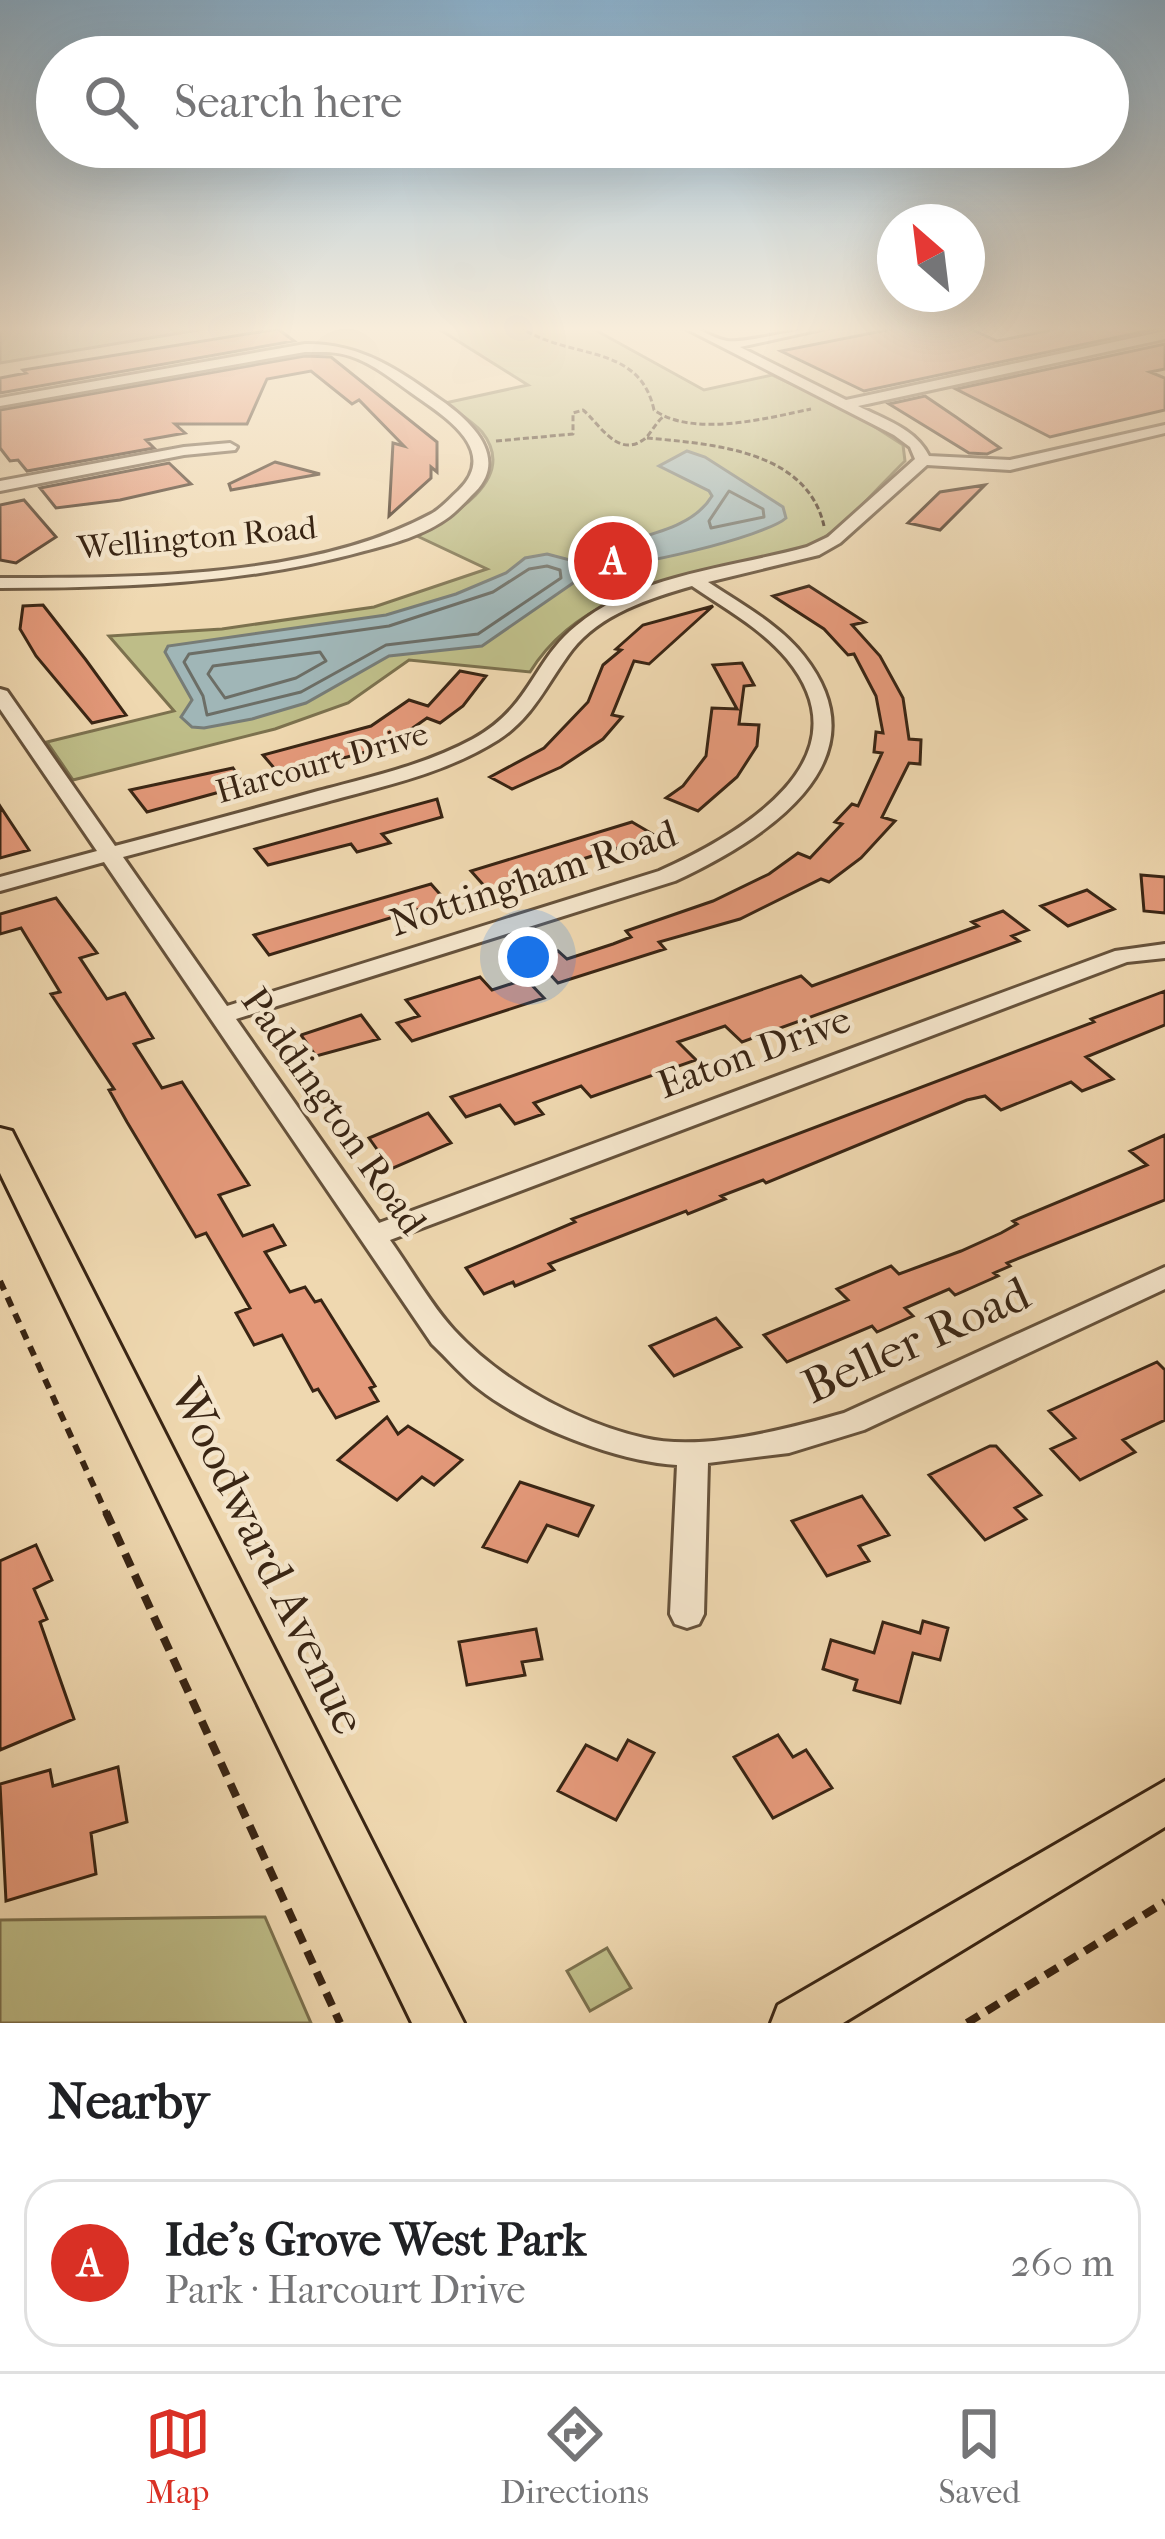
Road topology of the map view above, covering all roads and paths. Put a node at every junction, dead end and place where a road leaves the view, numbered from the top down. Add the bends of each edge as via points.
1 (458, 420) edge
2 (574, 420) edge
3 (592, 420) edge
4 (659, 420) edge
5 (699, 420) edge
6 (753, 420) edge
7 (876, 420) edge
8 (1163, 430) edge
9 (647, 438) junction
10 (478, 442) junction
11 (230, 447) dead end
12 (923, 460) junction
13 (0, 486) edge
14 (821, 534) dead end
15 (697, 582) junction
16 (0, 583) edge
17 (0, 695) edge
18 (109, 854) junction
19 (0, 884) edge
20 (1165, 951) edge
21 (221, 1016) junction
22 (0, 1139) edge
23 (373, 1236) junction
24 (1165, 1277) edge
25 (0, 1281) edge
26 (693, 1453) junction
27 (687, 1614) dead end
28 (1165, 1802) edge
29 (1165, 1902) edge
30 (340, 2023) edge
31 (439, 2023) edge
32 (796, 2023) edge
33 (968, 2023) edge

1 - 10 street
2 - 10 path via 576,431 567,436
3 - 9 path via 611,441
4 - 9 path
5 - 6 path
7 - 12 street via 910,439
8 - 12 street via 1010,465
9 - 14 path via 782,467 821,503
10 - 16 street, Wellington Road via 481,471 459,501 397,536 298,563
11 - 13 street
12 - 15 street, Harcourt Drive via 834,540
15 - 18 street, Harcourt Drive via 586,626 561,649 531,701 456,755
15 - 21 street, Nottingham Road via 772,635 813,683 822,725 816,760 781,808 730,846 667,875
17 - 18 street, Paddington Road
18 - 19 street, Harcourt Drive
18 - 21 street, Paddington Road
20 - 23 street, Eaton Drive via 1123,956
21 - 23 street, Paddington Road
22 - 31 main road, Woodward Avenue
23 - 26 street, Paddington Road via 442,1336 490,1382 544,1413 644,1451
24 - 26 street, Beller Road via 853,1422 789,1442
25 - 30 path
26 - 27 street
28 - 32 main road
29 - 33 path

